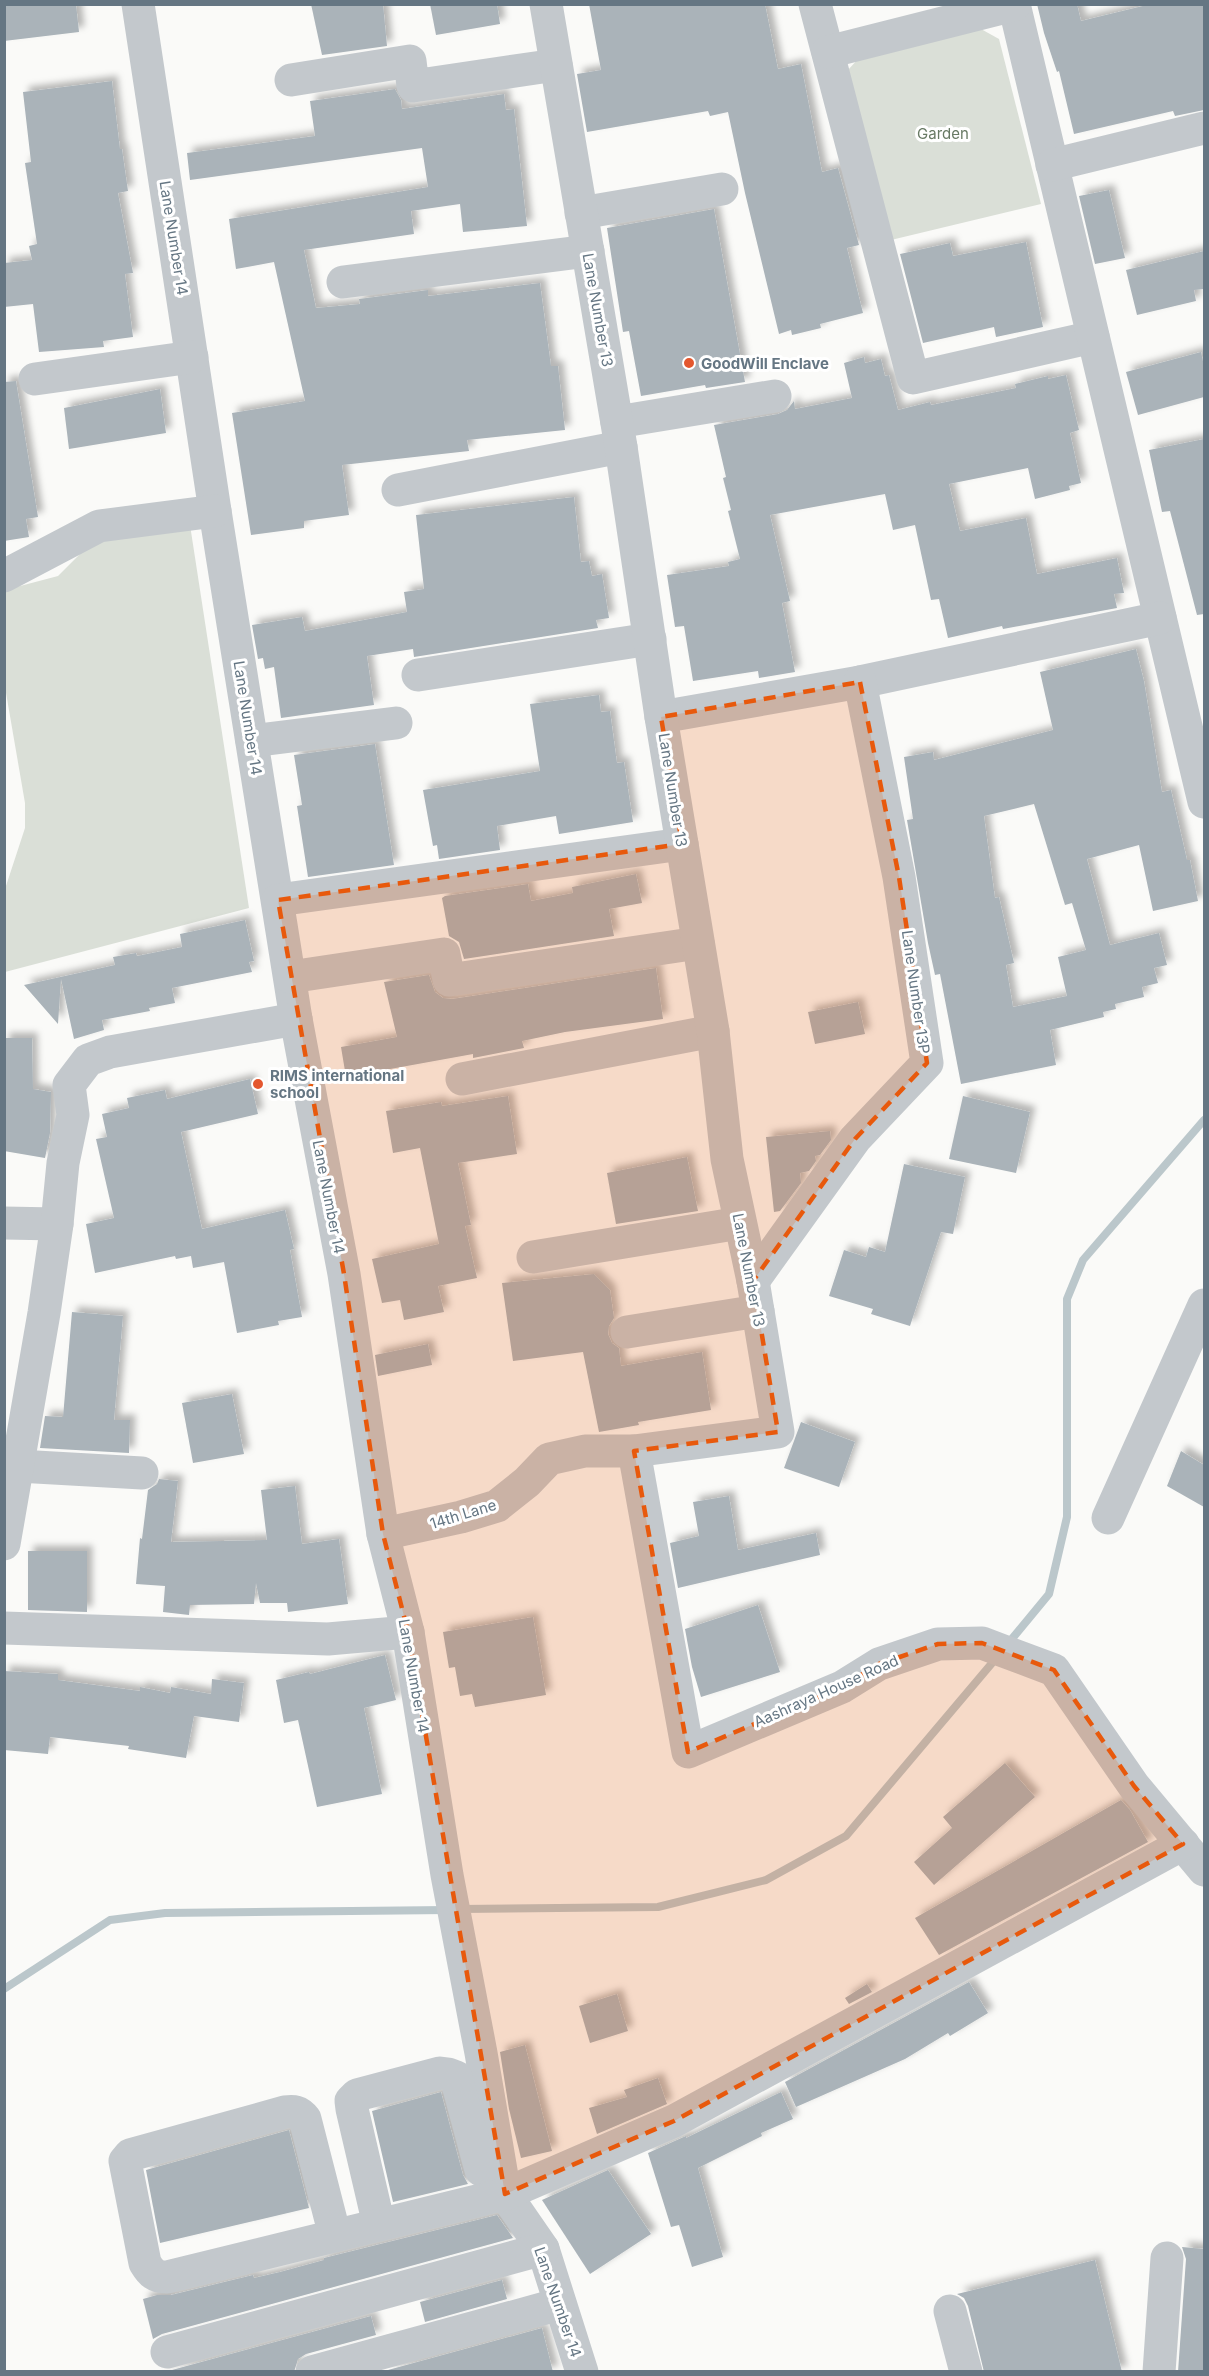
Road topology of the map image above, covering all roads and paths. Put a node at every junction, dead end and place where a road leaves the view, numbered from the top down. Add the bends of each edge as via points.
1 (138, 4) edge
2 (546, 4) edge
3 (815, 4) edge
4 (1014, 5) edge
5 (828, 52) junction
6 (556, 64) junction
7 (291, 80) dead end
8 (1204, 128) edge
9 (1052, 165) junction
10 (722, 189) dead end
11 (581, 213) junction
12 (588, 251) junction
13 (343, 282) dead end
14 (1093, 337) junction
15 (192, 357) junction
16 (35, 379) dead end
17 (775, 396) dead end
18 (619, 434) junction
19 (398, 490) dead end
20 (215, 511) junction
21 (4, 576) edge
22 (1160, 618) junction
23 (650, 639) junction
24 (418, 675) dead end
25 (860, 682) junction
26 (661, 717) junction
27 (396, 723) dead end
28 (252, 741) junction
29 (1204, 802) edge
30 (682, 844) junction
31 (278, 900) junction
32 (698, 943) junction
33 (290, 977) junction
34 (296, 1019) junction
35 (713, 1031) junction
36 (462, 1080) dead end
37 (741, 1222) junction
38 (4, 1223) edge
39 (57, 1224) junction
40 (533, 1257) dead end
41 (756, 1296) junction
42 (1204, 1305) edge
43 (627, 1332) dead end
44 (634, 1451) junction
45 (18, 1466) junction
46 (142, 1473) dead end
47 (1108, 1518) dead end
48 (383, 1534) junction
49 (4, 1544) edge
50 (4, 1628) edge
51 (408, 1632) junction
52 (1183, 1844) junction
53 (1204, 1870) edge
54 (497, 2196) junction
55 (379, 2225) junction
56 (335, 2236) junction
57 (543, 2249) junction
58 (1167, 2258) dead end
59 (561, 2304) junction
60 (950, 2311) dead end
61 (167, 2352) dead end
62 (312, 2372) edge
63 (582, 2372) edge
64 (966, 2372) edge
65 (1159, 2372) edge

1 - 15 street, Lane Number 14
2 - 6 street, Lane Number 13
3 - 5 street
4 - 5 street
4 - 9 street
5 - 14 street via 913,378
6 - 7 street via 412,86 410,61
6 - 11 street, Lane Number 13
8 - 9 street
9 - 14 street
10 - 11 street
11 - 12 street, Lane Number 13
12 - 13 street
12 - 18 street, Lane Number 13
14 - 22 street
15 - 16 street
15 - 20 street, Lane Number 14
17 - 18 street
18 - 19 street
18 - 23 street, Lane Number 13
20 - 21 street via 99,526
20 - 28 street, Lane Number 14
22 - 25 street
22 - 29 street
23 - 24 street
23 - 26 street, Lane Number 13
25 - 26 street
25 - 41 street, Lane Number 13P via 900,877 927,1063 855,1139
26 - 30 street, Lane Number 13
27 - 28 street
28 - 31 street, Lane Number 14
30 - 31 street
30 - 32 street, Lane Number 13
31 - 33 street, Lane Number 14
32 - 33 street via 449,980 444,954
32 - 35 street, Lane Number 13
33 - 34 street, Lane Number 14
34 - 39 street via 110,1052 88,1060 69,1085 73,1115
34 - 48 street, Lane Number 14 via 344,1274
35 - 36 street
35 - 37 street, Lane Number 13 via 727,1159
37 - 40 street
37 - 41 street, Lane Number 13
38 - 39 street
39 - 45 street
41 - 43 street
41 - 44 street, Lane Number 13 via 778,1432
42 - 47 street
44 - 48 street, 14th Lane via 585,1451 549,1459 497,1506
44 - 52 street, Aashraya House Road via 688,1752 842,1687 879,1664 938,1644 982,1643 1054,1670 1134,1786
45 - 46 street
45 - 49 street
48 - 51 street, Lane Number 14
50 - 51 street via 328,1639
51 - 54 street, Lane Number 14 via 481,2054
52 - 53 street, Aashraya House Road
52 - 54 street via 674,2121
54 - 55 street
54 - 55 street via 459,2084 448,2073 440,2073 357,2095 351,2101
54 - 57 street, Lane Number 14
55 - 56 street
56 - 56 street via 158,2277 145,2263 125,2161 130,2156 285,2112 301,2113
57 - 59 street, Lane Number 14
57 - 61 street
58 - 65 street
59 - 62 street
59 - 63 street, Lane Number 14
60 - 64 street

